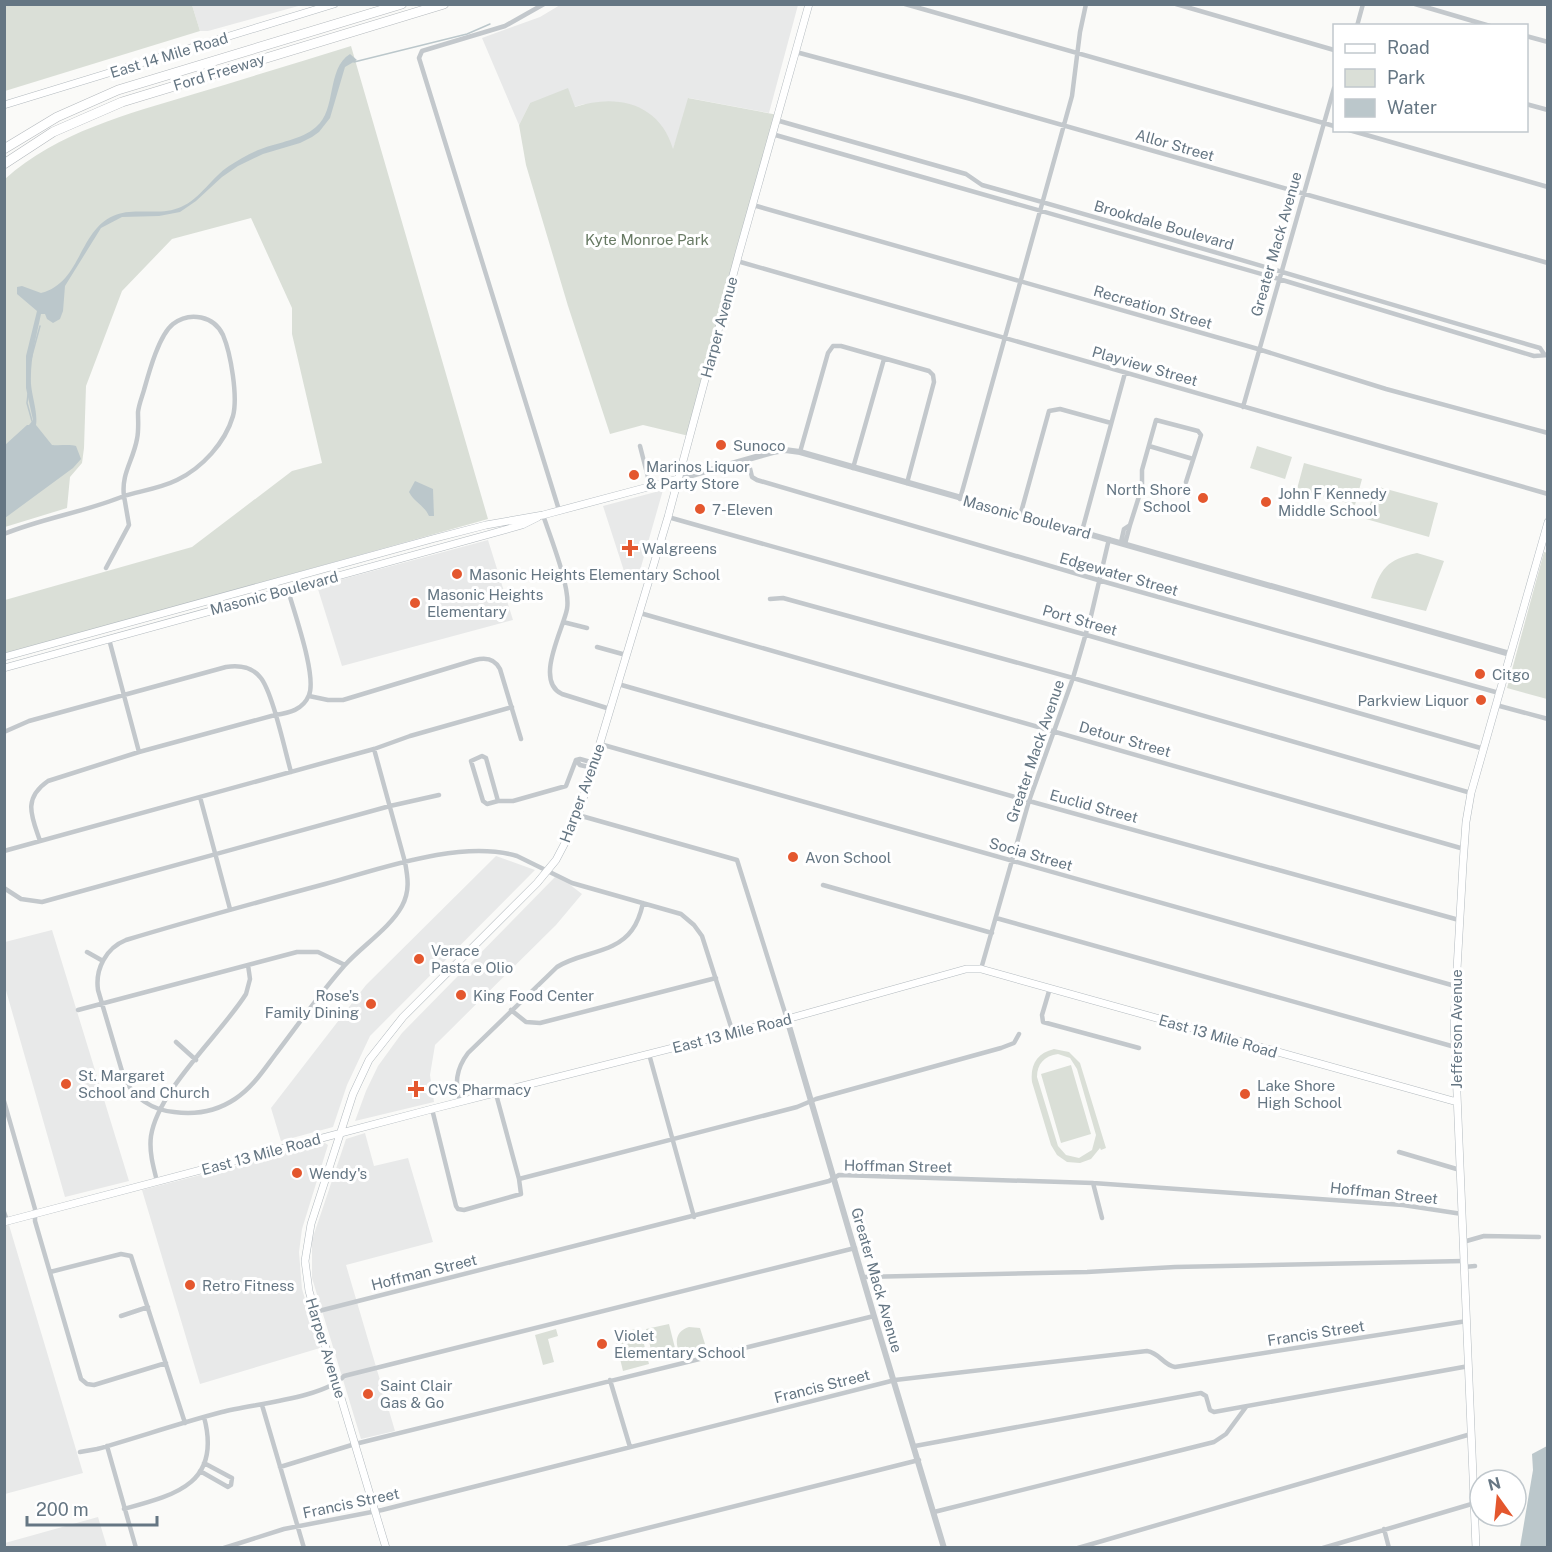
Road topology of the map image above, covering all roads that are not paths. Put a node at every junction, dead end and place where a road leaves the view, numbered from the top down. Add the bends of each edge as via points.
1 (334, 4) edge
2 (402, 4) edge
3 (444, 4) edge
4 (544, 4) edge
5 (809, 4) edge
6 (905, 4) edge
7 (1086, 4) edge
8 (1176, 4) edge
9 (1363, 4) edge
10 (1415, 4) edge
11 (1358, 24) edge
12 (1483, 24) edge
13 (1528, 36) edge
14 (1548, 42) edge
15 (1333, 49) edge
16 (796, 52) junction
17 (1078, 54) junction
18 (1333, 94) edge
19 (1528, 104) edge
20 (4, 105) edge
21 (1548, 110) edge
22 (776, 120) junction
23 (1324, 123) junction
24 (1333, 125) edge
25 (1064, 126) junction
26 (1356, 132) edge
27 (772, 134) junction
28 (4, 149) edge
29 (4, 164) edge
30 (1548, 187) edge
31 (1303, 194) junction
32 (1042, 202) junction
33 (753, 205) junction
34 (1039, 211) junction
35 (736, 261) junction
36 (1548, 263) edge
37 (1281, 270) junction
38 (1279, 279) junction
39 (1019, 281) junction
40 (1004, 338) junction
41 (1258, 350) junction
42 (1546, 354) edge
43 (884, 359) junction
44 (1125, 373) junction
45 (1243, 407) junction
46 (1111, 423) junction
47 (1548, 433) edge
48 (640, 446) dead end
49 (1149, 446) junction
50 (800, 452) junction
51 (1193, 459) junction
52 (748, 460) junction
53 (853, 468) junction
54 (678, 479) junction
55 (1186, 482) dead end
56 (907, 483) junction
57 (650, 485) junction
58 (1548, 494) edge
59 (124, 496) junction
60 (960, 499) junction
61 (559, 510) junction
62 (543, 515) junction
63 (1020, 516) junction
64 (668, 517) junction
65 (1548, 522) edge
66 (486, 525) junction
67 (1082, 531) junction
68 (455, 533) junction
69 (4, 534) edge
70 (490, 534) junction
71 (442, 536) junction
72 (1109, 539) junction
73 (467, 540) junction
74 (1123, 543) junction
75 (435, 549) junction
76 (370, 556) junction
77 (106, 568) dead end
78 (304, 574) junction
79 (331, 578) junction
80 (1098, 580) junction
81 (289, 590) junction
82 (233, 594) junction
83 (770, 599) dead end
84 (213, 610) junction
85 (640, 613) junction
86 (563, 622) junction
87 (587, 628) dead end
88 (99, 631) junction
89 (1086, 634) junction
90 (109, 639) junction
91 (39, 647) junction
92 (597, 647) dead end
93 (1510, 654) junction
94 (627, 656) junction
95 (4, 657) edge
96 (36, 660) junction
97 (4, 668) edge
98 (1073, 678) junction
99 (618, 684) junction
100 (1499, 693) junction
101 (123, 695) junction
102 (309, 696) junction
103 (1496, 705) junction
104 (512, 707) junction
105 (610, 709) junction
106 (275, 715) junction
107 (1548, 719) edge
108 (4, 732) edge
109 (1055, 732) junction
110 (521, 739) dead end
111 (600, 744) junction
112 (374, 749) junction
113 (1484, 749) junction
114 (139, 752) junction
115 (594, 765) junction
116 (291, 772) junction
117 (1472, 794) junction
118 (439, 795) dead end
119 (200, 797) junction
120 (498, 801) junction
121 (1029, 801) junction
122 (390, 806) junction
123 (578, 815) junction
124 (40, 841) junction
125 (1464, 849) junction
126 (4, 851) edge
127 (215, 854) junction
128 (1012, 861) junction
129 (405, 862) junction
130 (547, 871) junction
131 (823, 885) dead end
132 (4, 888) edge
133 (644, 903) junction
134 (231, 909) junction
135 (996, 918) junction
136 (1460, 920) junction
137 (992, 933) junction
138 (87, 952) dead end
139 (103, 961) junction
140 (248, 965) junction
141 (345, 966) junction
142 (981, 969) junction
143 (716, 978) junction
144 (1455, 986) junction
145 (1050, 988) junction
146 (102, 1004) junction
147 (78, 1010) dead end
148 (511, 1011) junction
149 (787, 1019) junction
150 (733, 1033) junction
151 (1019, 1034) dead end
152 (176, 1042) dead end
153 (1455, 1047) junction
154 (1138, 1048) dead end
155 (649, 1054) junction
156 (196, 1060) junction
157 (496, 1094) junction
158 (4, 1101) edge
159 (812, 1101) junction
160 (461, 1102) junction
161 (1457, 1102) junction
162 (160, 1109) junction
163 (432, 1109) junction
164 (340, 1133) junction
165 (672, 1140) junction
166 (1399, 1152) dead end
167 (1460, 1170) junction
168 (834, 1178) junction
169 (519, 1179) junction
170 (157, 1181) junction
171 (1093, 1184) junction
172 (4, 1212) edge
173 (35, 1213) junction
174 (1462, 1214) junction
175 (694, 1217) junction
176 (1102, 1218) dead end
177 (6, 1221) edge
178 (1539, 1237) dead end
179 (1463, 1242) junction
180 (855, 1248) junction
181 (1464, 1264) junction
182 (1475, 1266) dead end
183 (50, 1272) junction
184 (863, 1277) junction
185 (148, 1307) junction
186 (315, 1312) junction
187 (120, 1316) dead end
188 (874, 1316) junction
189 (1467, 1321) junction
190 (166, 1363) junction
191 (1468, 1366) junction
192 (610, 1380) junction
193 (894, 1380) junction
194 (337, 1384) junction
195 (262, 1405) junction
196 (1246, 1407) junction
197 (204, 1417) junction
198 (185, 1423) junction
199 (1471, 1434) junction
200 (355, 1444) junction
201 (107, 1446) junction
202 (915, 1446) junction
203 (630, 1447) junction
204 (80, 1452) dead end
205 (919, 1460) junction
206 (204, 1463) junction
207 (280, 1467) junction
208 (1473, 1468) edge
209 (200, 1471) junction
210 (1468, 1505) edge
211 (124, 1509) junction
212 (374, 1511) junction
213 (934, 1512) junction
214 (298, 1526) junction
215 (1476, 1528) edge
216 (1384, 1529) junction
217 (944, 1546) edge
218 (136, 1548) edge
219 (224, 1548) edge
220 (304, 1548) edge
221 (386, 1548) edge
222 (568, 1548) edge
223 (936, 1548) edge
224 (1078, 1548) edge
225 (1323, 1548) edge
226 (1389, 1548) edge
227 (1476, 1548) edge

1 - 20 main road, East 14 Mile Road
2 - 28 highway, Ford Freeway via 118,90 57,117
3 - 29 highway, Ford Freeway via 122,102 53,132
4 - 61 street via 505,27 422,51 419,58
5 - 16 main road, Harper Avenue
6 - 17 street
7 - 17 street
8 - 15 street
9 - 11 street
10 - 12 street
13 - 14 street
16 - 22 main road, Harper Avenue
16 - 25 street, Allor Street
17 - 23 street
17 - 25 street
18 - 23 street, Greater Mack Avenue
19 - 21 street
22 - 27 main road, Harper Avenue
22 - 32 street, Brookdale Boulevard via 966,174 978,184
23 - 24 street
23 - 31 street, Greater Mack Avenue
25 - 31 street, Allor Street
25 - 32 street
26 - 30 street
27 - 33 main road, Harper Avenue
27 - 34 street, Brookdale Boulevard
31 - 36 street, Allor Street
31 - 37 street, Greater Mack Avenue
32 - 34 street
32 - 37 street, Brookdale Boulevard
33 - 35 main road, Harper Avenue
33 - 39 street, Recreation Street
34 - 38 street, Brookdale Boulevard
34 - 39 street
35 - 40 street, Playview Street
35 - 54 main road, Harper Avenue
37 - 38 street, Greater Mack Avenue
37 - 42 street, Brookdale Boulevard via 1540,348
38 - 41 street, Greater Mack Avenue
38 - 42 street, Brookdale Boulevard via 1534,356
39 - 40 street
39 - 41 street, Recreation Street
40 - 44 street, Playview Street
40 - 60 street
41 - 45 street, Greater Mack Avenue
41 - 47 street, Recreation Street
43 - 50 street via 841,346 830,349
43 - 53 street
43 - 56 street via 929,371 934,379
44 - 45 street, Playview Street
44 - 46 street
45 - 58 street, Playview Street
46 - 63 street via 1060,409 1049,411
46 - 67 street
48 - 57 street
49 - 51 street
49 - 51 street via 1156,420 1198,431 1201,435
49 - 74 street via 1142,487
50 - 52 street, Masonic Boulevard via 780,451
50 - 53 street, Masonic Boulevard
51 - 55 street
52 - 54 street, Masonic Boulevard
52 - 80 street, Edgewater Street via 752,477 757,480
53 - 56 street, Masonic Boulevard
54 - 57 main road, Masonic Boulevard
54 - 64 main road, Harper Avenue
56 - 60 street, Masonic Boulevard
57 - 61 main road, Masonic Boulevard
59 - 59 street via 124,478 138,438 138,409 166,331 186,317 195,315 209,320 224,336 235,389 233,416 224,438 204,461 176,481
59 - 69 street
59 - 77 street via 129,525
60 - 63 street, Masonic Boulevard
61 - 62 main road, Masonic Boulevard
62 - 66 main road, Masonic Boulevard
62 - 70 main road, Masonic Boulevard
62 - 86 street via 567,594
63 - 67 street, Masonic Boulevard
64 - 85 main road, Harper Avenue
64 - 89 street, Port Street
65 - 93 main road, Jefferson Avenue
66 - 68 main road, Masonic Boulevard
66 - 70 main road
67 - 72 street, Masonic Boulevard
68 - 71 main road, Masonic Boulevard
68 - 73 main road
70 - 73 main road, Masonic Boulevard
71 - 75 main road
71 - 76 main road, Masonic Boulevard
72 - 74 street, Masonic Boulevard
72 - 80 street, Greater Mack Avenue
73 - 75 main road, Masonic Boulevard
74 - 93 street, Masonic Boulevard
75 - 79 main road, Masonic Boulevard
76 - 78 main road, Masonic Boulevard
76 - 79 main road via 366,565
78 - 81 main road via 309,580 291,585
78 - 82 main road, Masonic Boulevard
79 - 81 main road, Masonic Boulevard
80 - 89 street, Greater Mack Avenue
80 - 100 street, Edgewater Street
81 - 84 main road, Masonic Boulevard
81 - 102 street via 311,676
82 - 84 main road via 210,604
82 - 88 main road, Masonic Boulevard
83 - 98 street via 783,598
84 - 90 main road, Masonic Boulevard
85 - 94 main road, Harper Avenue
85 - 109 street, Detour Street
86 - 87 street
86 - 105 street via 549,671 553,688
88 - 90 main road
88 - 91 main road, Masonic Boulevard
89 - 98 street, Greater Mack Avenue
89 - 113 street, Port Street
90 - 96 main road, Masonic Boulevard
90 - 101 street
91 - 95 main road, Masonic Boulevard
91 - 96 main road via 33,653
92 - 94 street
93 - 100 main road, Jefferson Avenue
94 - 99 main road, Harper Avenue
96 - 97 main road, Masonic Boulevard
98 - 109 street, Greater Mack Avenue
98 - 117 street
99 - 105 main road, Harper Avenue
99 - 121 street, Euclid Street
100 - 103 main road, Jefferson Avenue
101 - 106 street via 240,665 254,670 263,680
101 - 108 street via 29,721
101 - 114 street
102 - 104 street via 343,700 488,658 500,669
102 - 106 street via 295,710
103 - 107 street
103 - 113 main road, Jefferson Avenue
104 - 110 street
104 - 112 street
105 - 111 main road, Harper Avenue
106 - 114 street
106 - 116 street
109 - 121 street, Greater Mack Avenue
109 - 125 street, Detour Street
111 - 115 main road, Harper Avenue
111 - 128 street, Socia Street
112 - 116 street
112 - 122 street
113 - 117 main road, Jefferson Avenue
114 - 124 street via 42,785 31,808
115 - 120 street via 580,765 576,760 566,786 521,800
115 - 123 main road, Harper Avenue
116 - 119 street
117 - 125 main road, Jefferson Avenue
118 - 122 street
119 - 124 street
119 - 127 street
120 - 120 street via 483,801 471,761 474,759 486,758
121 - 128 street, Greater Mack Avenue
121 - 136 street, Euclid Street
122 - 127 street
122 - 129 street
123 - 130 main road, Harper Avenue
123 - 149 street via 737,860
124 - 126 street
125 - 136 main road, Jefferson Avenue
127 - 132 street via 42,902 16,898
127 - 134 street
128 - 135 street, Greater Mack Avenue
128 - 144 street, Socia Street
129 - 130 street via 458,852 496,851 517,856
129 - 134 street
129 - 141 street via 408,887 403,904
130 - 133 street via 572,883
130 - 164 main road, Harper Avenue via 382,1041 359,1080
131 - 137 street
133 - 143 street via 672,910 694,925 702,936
133 - 148 street via 632,930 615,945 569,959
134 - 139 street via 126,940 116,945
135 - 137 street, Greater Mack Avenue
135 - 153 street
136 - 144 main road, Jefferson Avenue
137 - 142 street, Greater Mack Avenue
138 - 139 street
139 - 146 street via 97,984
140 - 141 street via 305,951 327,956
140 - 146 street
140 - 156 street via 246,994
141 - 162 street via 245,1091 225,1105 202,1112
142 - 145 main road, East 13 Mile Road
142 - 149 main road, East 13 Mile Road via 958,970
143 - 148 street via 540,1023 526,1022
143 - 150 street
144 - 153 main road, Jefferson Avenue
145 - 154 street via 1043,1022
145 - 161 main road, East 13 Mile Road
146 - 147 street
146 - 162 street via 128,1085 141,1100
148 - 160 street via 463,1060 456,1080
149 - 150 main road, East 13 Mile Road
149 - 159 street, Greater Mack Avenue
150 - 155 main road, East 13 Mile Road
151 - 159 street via 1009,1046
152 - 156 street
153 - 161 main road, Jefferson Avenue
155 - 157 main road, East 13 Mile Road
155 - 165 street
156 - 162 street
157 - 160 main road, East 13 Mile Road
157 - 169 street
158 - 173 street
159 - 165 street
159 - 168 street, Greater Mack Avenue
160 - 163 main road, East 13 Mile Road
161 - 167 main road, Jefferson Avenue
162 - 170 street via 150,1146
163 - 164 main road, East 13 Mile Road
163 - 169 street via 458,1209 521,1194
164 - 170 main road, East 13 Mile Road
164 - 186 main road, Harper Avenue via 310,1224 306,1250 306,1275
165 - 169 street
165 - 175 street
166 - 167 street
167 - 174 main road, Jefferson Avenue
168 - 171 street, Hoffman Street via 839,1175
168 - 175 street, Hoffman Street
168 - 180 street, Greater Mack Avenue
170 - 173 main road, East 13 Mile Road
171 - 174 street, Hoffman Street via 1403,1205
171 - 176 street
172 - 177 street
173 - 177 main road, East 13 Mile Road
173 - 183 street
174 - 179 main road, Jefferson Avenue
175 - 186 street, Hoffman Street
178 - 179 street via 1484,1236
179 - 181 main road, Jefferson Avenue
180 - 184 street, Greater Mack Avenue
180 - 194 street via 344,1376
181 - 182 street
181 - 184 street via 1185,1267
181 - 189 main road, Jefferson Avenue
183 - 185 street via 129,1254
183 - 190 street via 80,1377 87,1384
184 - 188 street, Greater Mack Avenue
185 - 187 street
185 - 190 street
186 - 194 main road, Harper Avenue
188 - 192 street
188 - 193 street, Greater Mack Avenue
189 - 191 main road, Jefferson Avenue
189 - 193 street, Francis Street via 1175,1367 1156,1353 1147,1352
190 - 198 street
191 - 196 street
191 - 199 main road, Jefferson Avenue
192 - 200 street
192 - 203 street
193 - 202 street, Greater Mack Avenue
193 - 203 street, Francis Street
194 - 195 street
194 - 200 main road, Harper Avenue
195 - 197 street
195 - 207 street
196 - 202 street via 1212,1411 1202,1394
196 - 213 street via 1226,1434 1214,1442
197 - 198 street
197 - 206 street via 208,1439
198 - 201 street
199 - 208 main road, Jefferson Avenue
199 - 224 street
200 - 207 street
200 - 212 main road, Harper Avenue
201 - 204 street
201 - 211 street
202 - 205 street, Greater Mack Avenue
203 - 212 street, Francis Street
205 - 213 street, Greater Mack Avenue
205 - 222 street
206 - 209 street
206 - 209 street via 232,1478 231,1485 228,1487
207 - 214 street
209 - 211 street via 176,1494
210 - 216 street
211 - 218 street
212 - 214 street, Francis Street
212 - 221 main road, Harper Avenue
213 - 217 street, Greater Mack Avenue
214 - 219 street, Francis Street
214 - 220 street
215 - 227 main road, Jefferson Avenue
216 - 225 street
216 - 226 street
217 - 223 street

